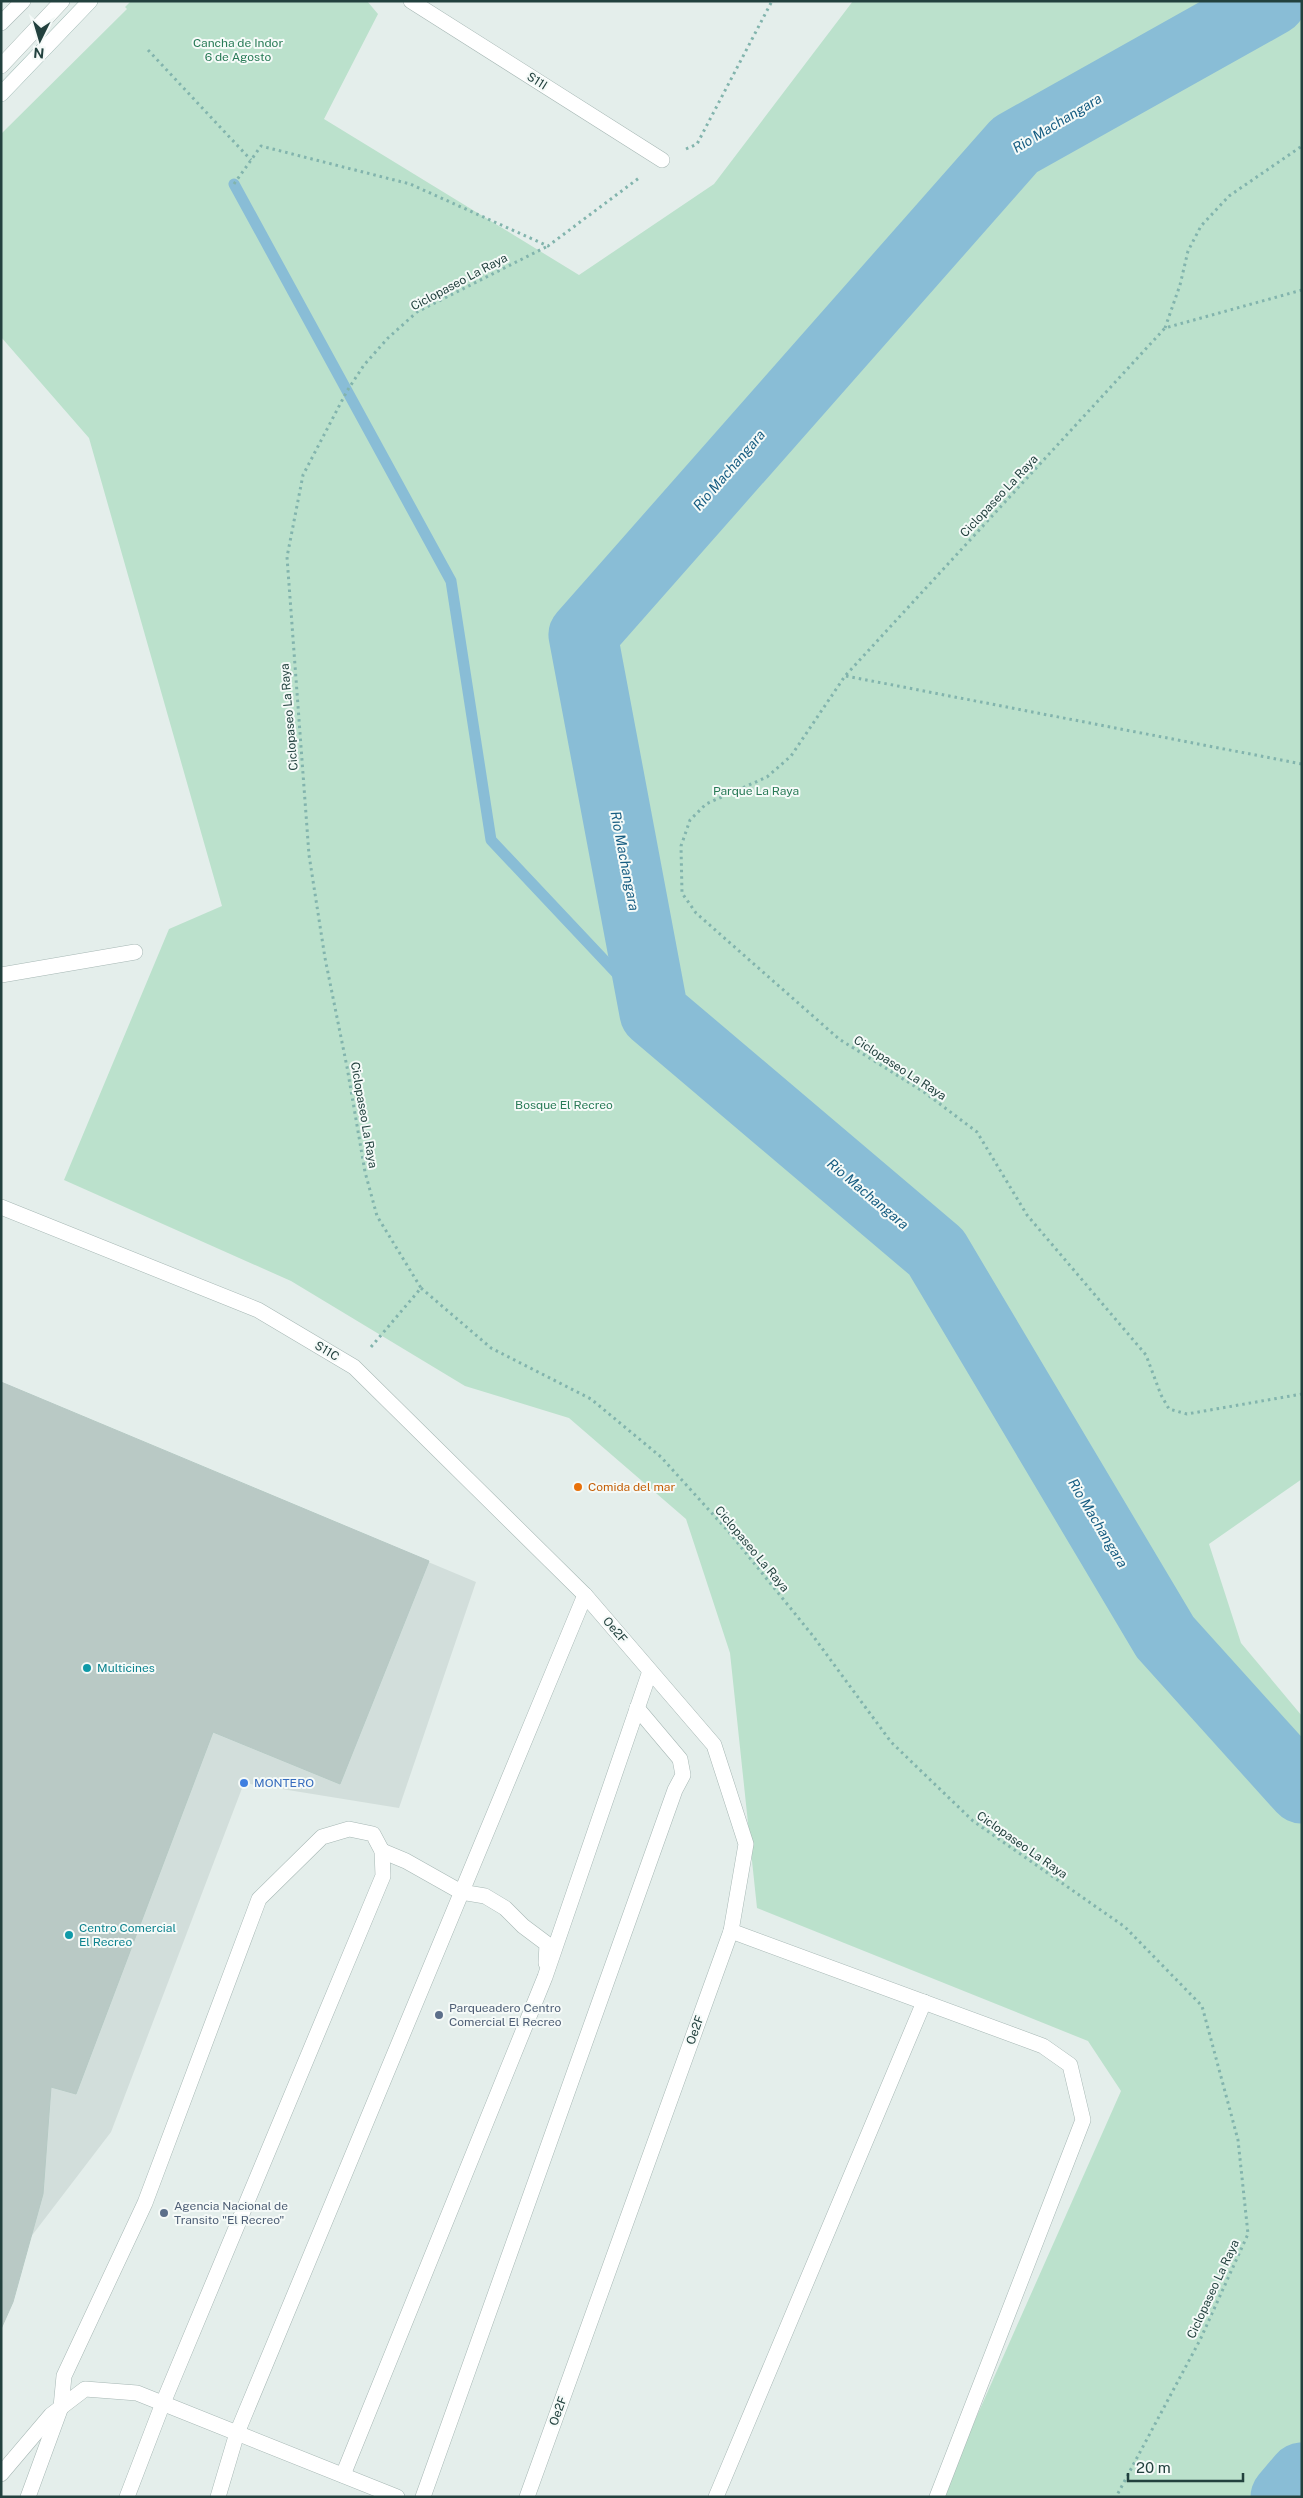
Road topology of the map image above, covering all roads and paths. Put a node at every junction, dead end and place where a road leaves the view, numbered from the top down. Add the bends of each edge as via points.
1 (23, 1) edge
2 (62, 1) edge
3 (90, 1) edge
4 (411, 1) edge
5 (772, 1) edge
6 (1, 23) edge
7 (148, 50) dead end
8 (1, 66) edge
9 (1, 94) edge
10 (1302, 146) edge
11 (251, 160) junction
12 (662, 160) junction
13 (234, 184) dead end
14 (548, 246) junction
15 (1302, 290) edge
16 (1165, 328) junction
17 (845, 676) junction
18 (1302, 764) edge
19 (135, 952) dead end
20 (1, 975) edge
21 (1, 1207) edge
22 (421, 1288) junction
23 (354, 1367) junction
24 (1302, 1394) edge
25 (585, 1595) junction
26 (650, 1671) junction
27 (637, 1708) junction
28 (382, 1851) junction
29 (462, 1892) junction
30 (731, 1931) junction
31 (545, 1977) junction
32 (924, 2002) junction
33 (163, 2403) junction
34 (61, 2407) junction
35 (237, 2433) junction
36 (1, 2474) edge
37 (343, 2475) junction
38 (28, 2497) edge
39 (127, 2497) edge
40 (218, 2497) edge
41 (397, 2497) edge
42 (422, 2497) edge
43 (527, 2497) edge
44 (716, 2497) edge
45 (937, 2497) edge
46 (1116, 2497) edge

1 - 6 street
2 - 8 street
3 - 9 street
4 - 12 street, S11I
5 - 12 path, Ciclopaseo La Raya via 697,144
7 - 11 path
10 - 16 path, Ciclopaseo La Raya via 1229,196 1201,226 1188,251
11 - 13 path
11 - 14 path via 261,146 410,184
12 - 14 path, Ciclopaseo La Raya
14 - 22 path, Ciclopaseo La Raya via 417,312 364,365 303,475 287,557 309,855 325,958 365,1172 377,1216
15 - 16 path
16 - 17 path, Ciclopaseo La Raya
17 - 18 path
17 - 24 path, Ciclopaseo La Raya via 791,756 767,777 706,804 690,820 681,850 682,893 696,913 839,1039 924,1092 977,1132 1027,1215 1146,1355 1169,1409 1187,1414
19 - 20 street
21 - 23 street, S11C via 258,1310
22 - 23 path
22 - 46 path, Ciclopaseo La Raya via 491,1348 591,1399 661,1457 728,1531 814,1636 891,1742 973,1821 1125,1927 1202,2006 1238,2140 1248,2234 1200,2340
23 - 25 street, S11C
25 - 26 street, Oe2F
25 - 29 street
26 - 27 street
26 - 30 street, Oe2F via 714,1744 746,1844
27 - 31 street
27 - 42 street via 680,1760 683,1775
28 - 29 street via 406,1860
28 - 33 street via 382,1876 376,1892
28 - 34 street via 373,1834 349,1829 322,1837 259,1899 145,2203 64,2376
29 - 31 street via 486,1896 547,1944
29 - 35 street
30 - 32 street
30 - 43 street, Oe2F
31 - 37 street
32 - 44 street
32 - 45 street via 1043,2046 1070,2066 1083,2120
33 - 34 street via 137,2393 85,2389
33 - 35 street
33 - 39 street
34 - 36 street
34 - 38 street
35 - 37 street
35 - 40 street
37 - 41 street

